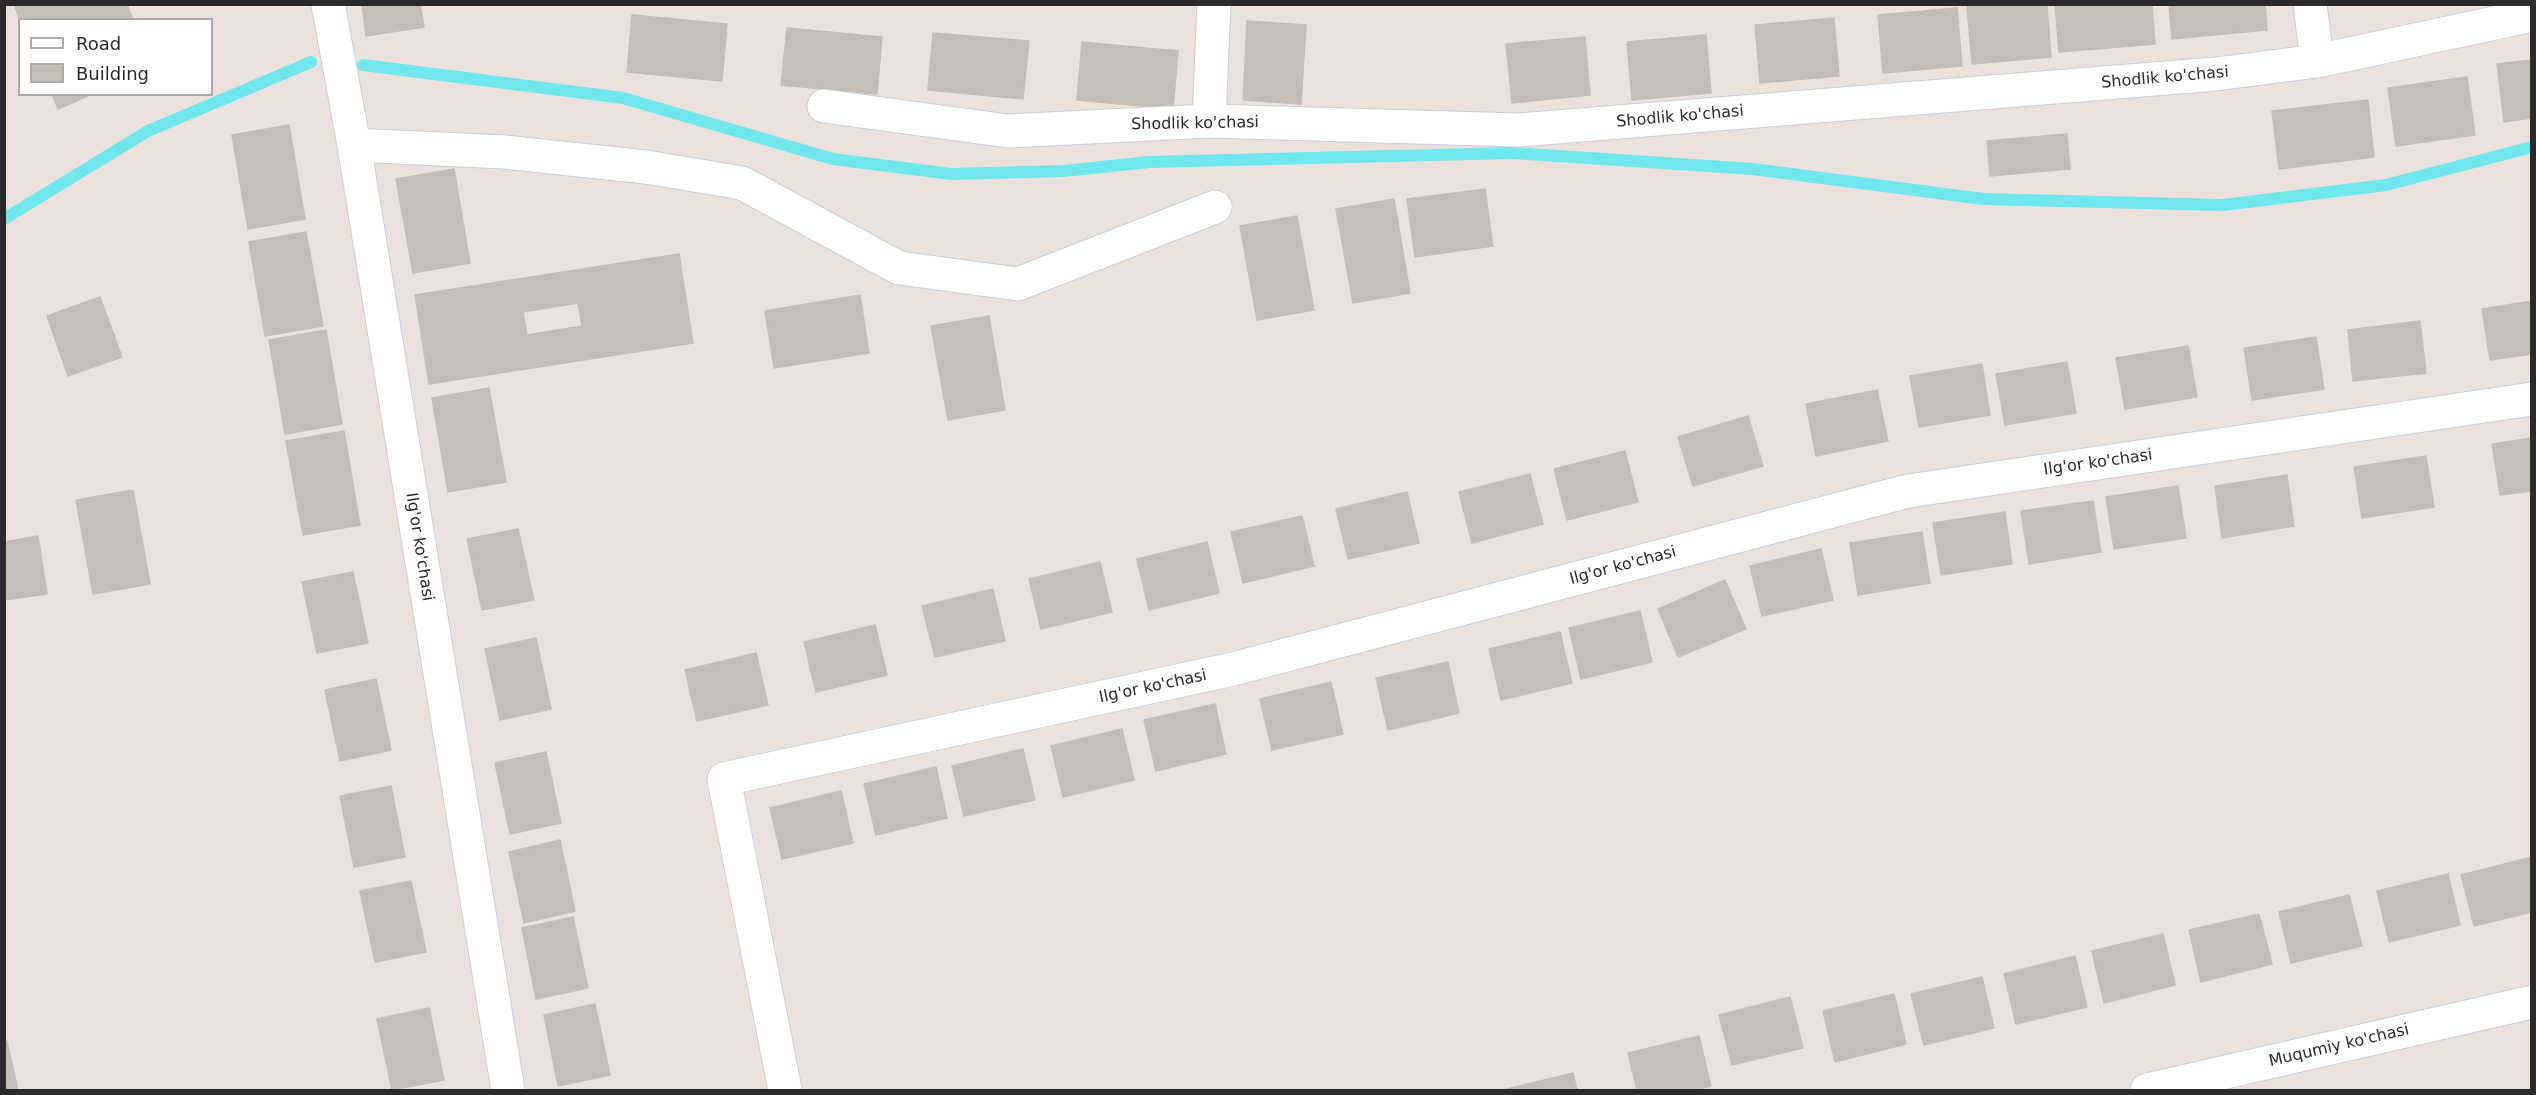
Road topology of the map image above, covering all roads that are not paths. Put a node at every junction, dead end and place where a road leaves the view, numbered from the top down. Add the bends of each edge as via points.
1 (328, 4) edge
2 (1214, 4) edge
3 (2310, 4) edge
4 (2532, 15) edge
5 (2317, 61) junction
6 (824, 106) dead end
7 (1209, 121) junction
8 (354, 146) junction
9 (1215, 207) dead end
10 (2532, 399) edge
11 (2532, 1002) edge
12 (508, 1090) edge
13 (785, 1090) edge
14 (2146, 1090) edge

1 - 8 street, Ilg'or ko'chasi
2 - 7 street
3 - 5 street
4 - 5 street, Shodlik ko'chasi
5 - 7 street, Shodlik ko'chasi via 2216,75 1519,130
6 - 7 street, Shodlik ko'chasi via 1008,131
8 - 9 street via 504,152 646,166 742,183 899,268 1018,284
8 - 12 street, Ilg'or ko'chasi
10 - 13 street, Ilg'or ko'chasi via 1908,491 1233,669 724,779
11 - 14 street, Muqumiy ko'chasi

